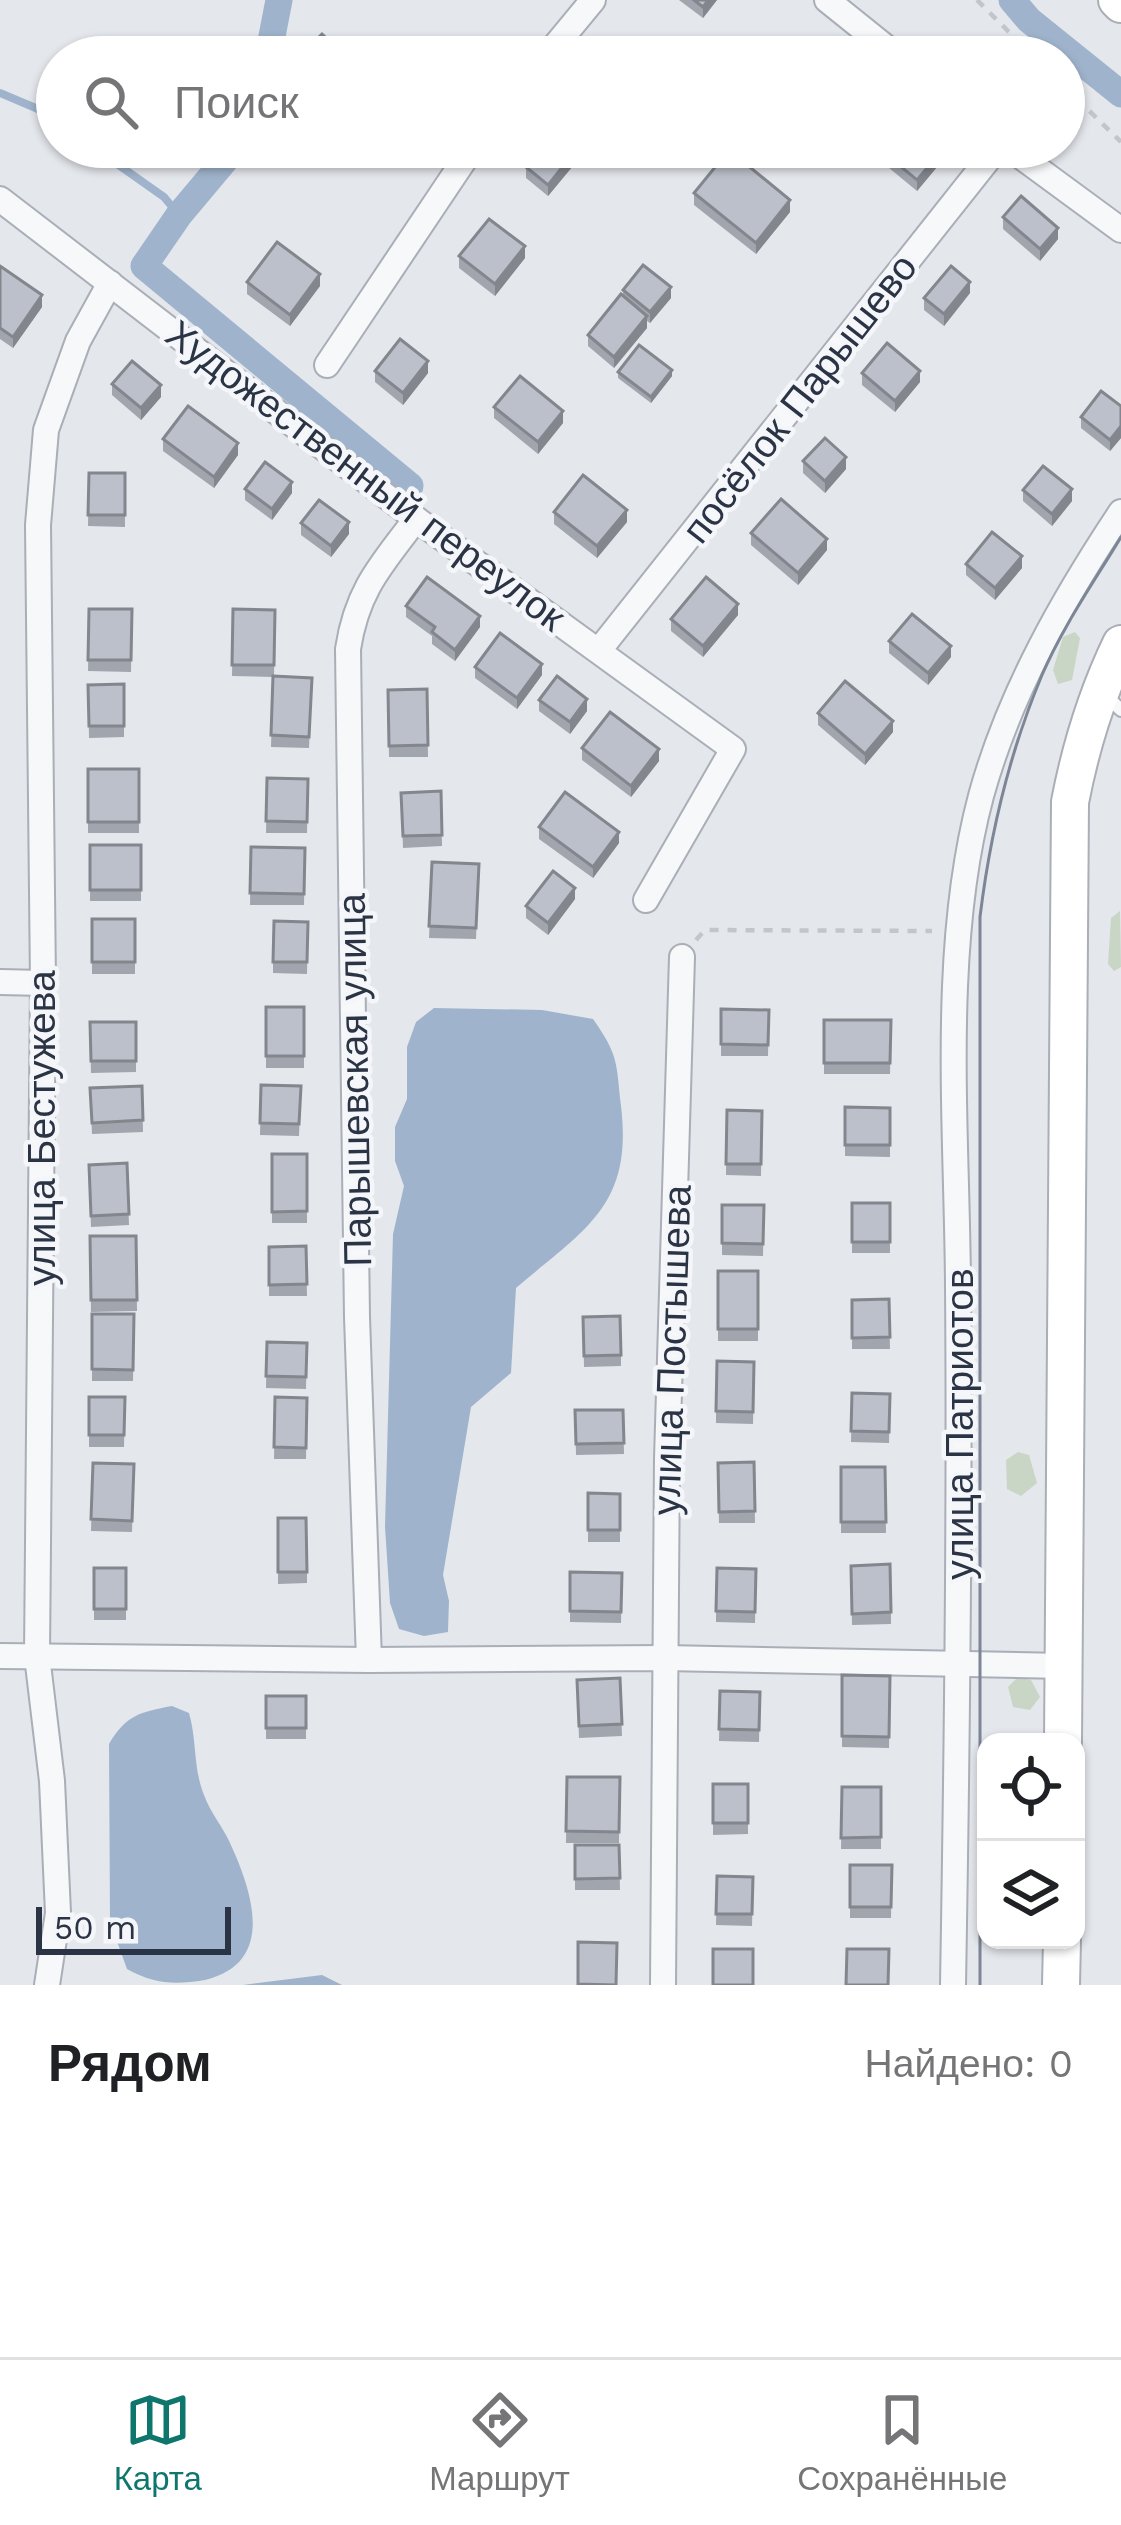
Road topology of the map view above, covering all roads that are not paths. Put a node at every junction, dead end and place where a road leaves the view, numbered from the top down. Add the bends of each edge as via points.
1 (593, 0) edge
2 (827, 0) edge
3 (563, 36) edge
4 (872, 36) edge
5 (459, 168) edge
6 (981, 168) edge
7 (1036, 168) edge
8 (0, 199) edge
9 (1121, 230) edge
10 (110, 283) junction
11 (327, 365) dead end
12 (1121, 512) edge
13 (416, 519) junction
14 (1121, 644) edge
15 (600, 649) junction
16 (1110, 700) edge
17 (646, 900) dead end
18 (682, 957) road end
19 (0, 982) edge
20 (43, 983) junction
21 (0, 1656) edge
22 (37, 1656) junction
23 (664, 1658) junction
24 (370, 1660) junction
25 (961, 1663) junction
26 (1064, 1666) junction
27 (1063, 1733) edge
28 (1062, 1949) edge
29 (47, 1985) edge
30 (663, 1985) edge
31 (953, 1985) edge
32 (1061, 1985) edge

1 - 3 street
2 - 4 street
5 - 11 street, Художественный переулок
6 - 15 street, посёлок Парышево
7 - 9 street
8 - 10 street, Художественный переулок
10 - 13 street, Художественный переулок
10 - 20 street, улица Бестужева via 78,341 46,430 38,525
12 - 25 street, улица Патриотов via 1065,596 1010,714 982,793 956,932
13 - 15 street, Художественный переулок
13 - 24 street, Парышевская улица via 364,586 348,649
14 - 16 main road
15 - 17 street, Художественный переулок via 733,749
16 - 26 main road via 1082,743 1070,802
18 - 23 street, улица Постышева
19 - 20 street
20 - 22 street, улица Бестужева
21 - 22 street
22 - 24 street
22 - 29 street, улица Бестужева via 58,1913
23 - 24 street
23 - 25 street
23 - 30 street, улица Постышева
25 - 26 street
25 - 31 street, улица Патриотов
26 - 27 main road
28 - 32 main road

